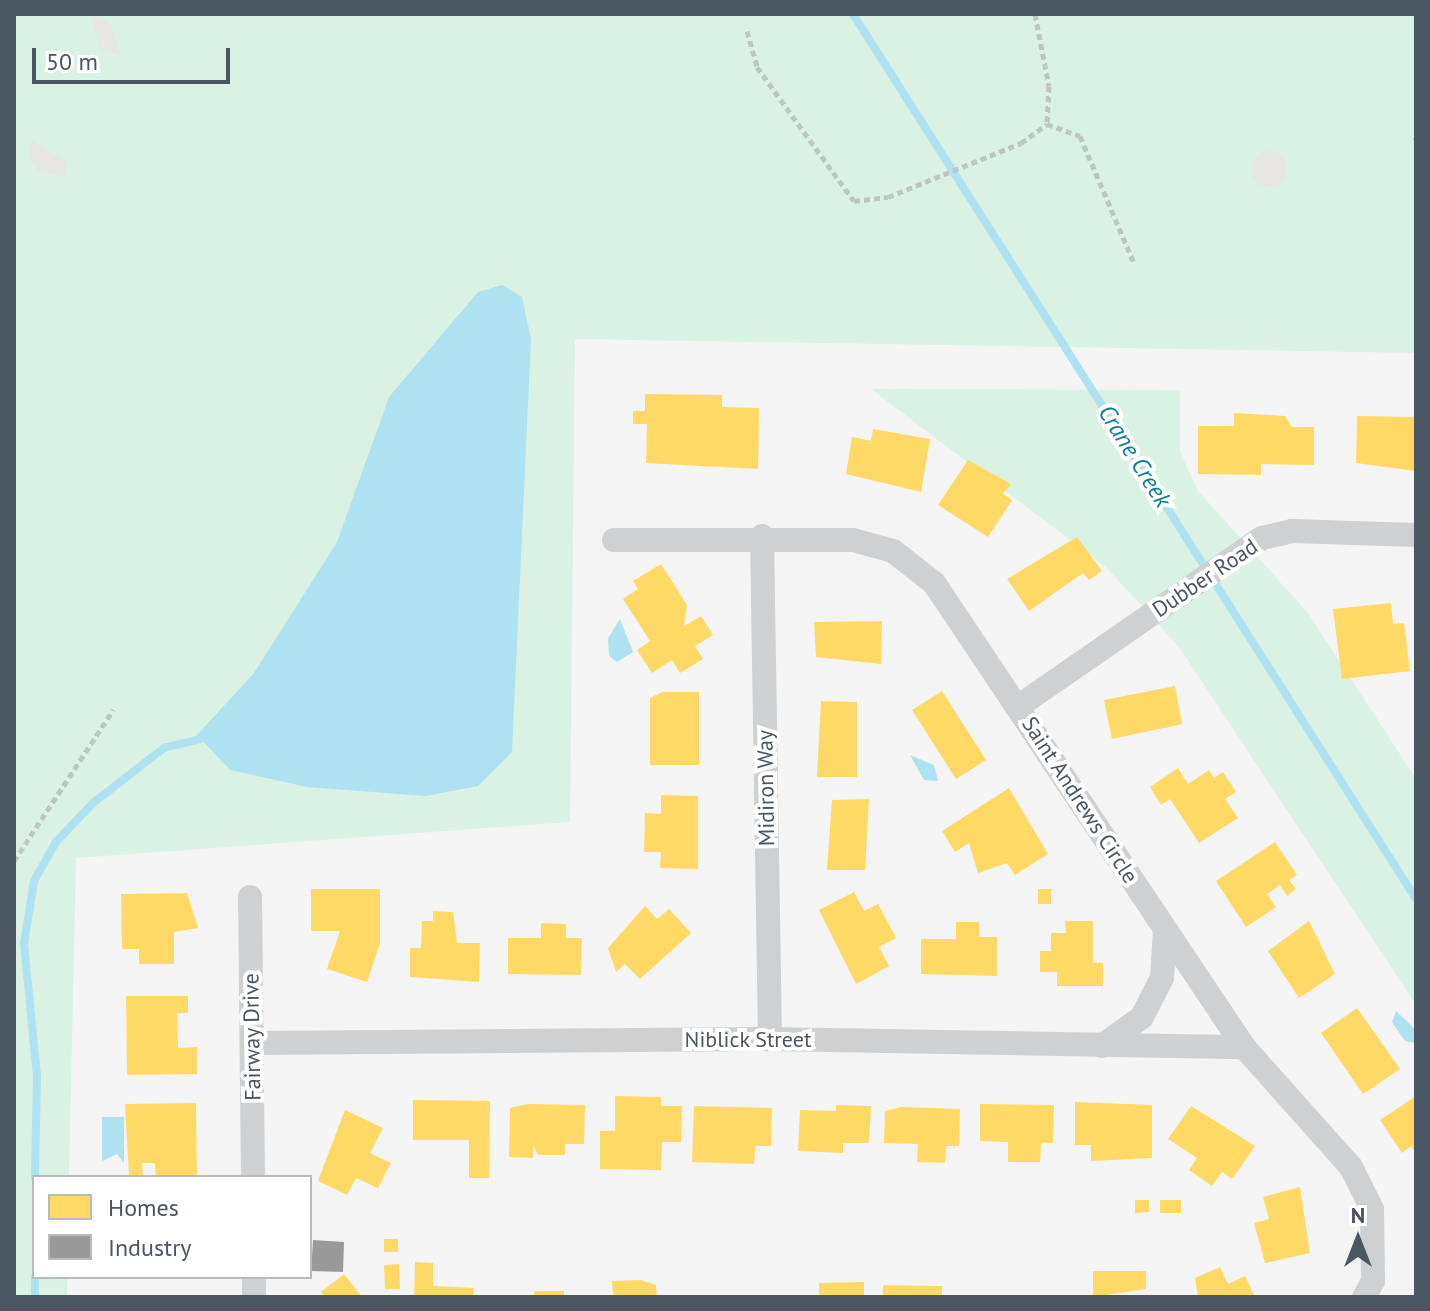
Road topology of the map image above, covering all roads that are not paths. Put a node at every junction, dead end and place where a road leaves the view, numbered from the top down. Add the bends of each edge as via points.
1 (762, 536) junction
2 (1413, 539) edge
3 (614, 540) dead end
4 (1019, 706) junction
5 (250, 897) dead end
6 (1165, 930) junction
7 (770, 1039) junction
8 (253, 1043) junction
9 (1102, 1046) junction
10 (1244, 1047) junction
11 (253, 1175) edge
12 (1364, 1297) edge

1 - 3 street, Saint Andrews Circle
1 - 4 street, Saint Andrews Circle via 853,540 893,551 934,583
1 - 7 street, Midiron Way
2 - 4 street, Dubber Road via 1292,531 1229,556
4 - 6 street, Saint Andrews Circle
5 - 8 street, Fairway Drive
6 - 9 street via 1162,978 1142,1017
6 - 10 street, Saint Andrews Circle
7 - 8 street, Niblick Street
7 - 9 street, Niblick Street
8 - 11 street, Fairway Drive
9 - 10 street, Niblick Street
10 - 12 street, Saint Andrews Circle via 1351,1167 1372,1209 1373,1281

